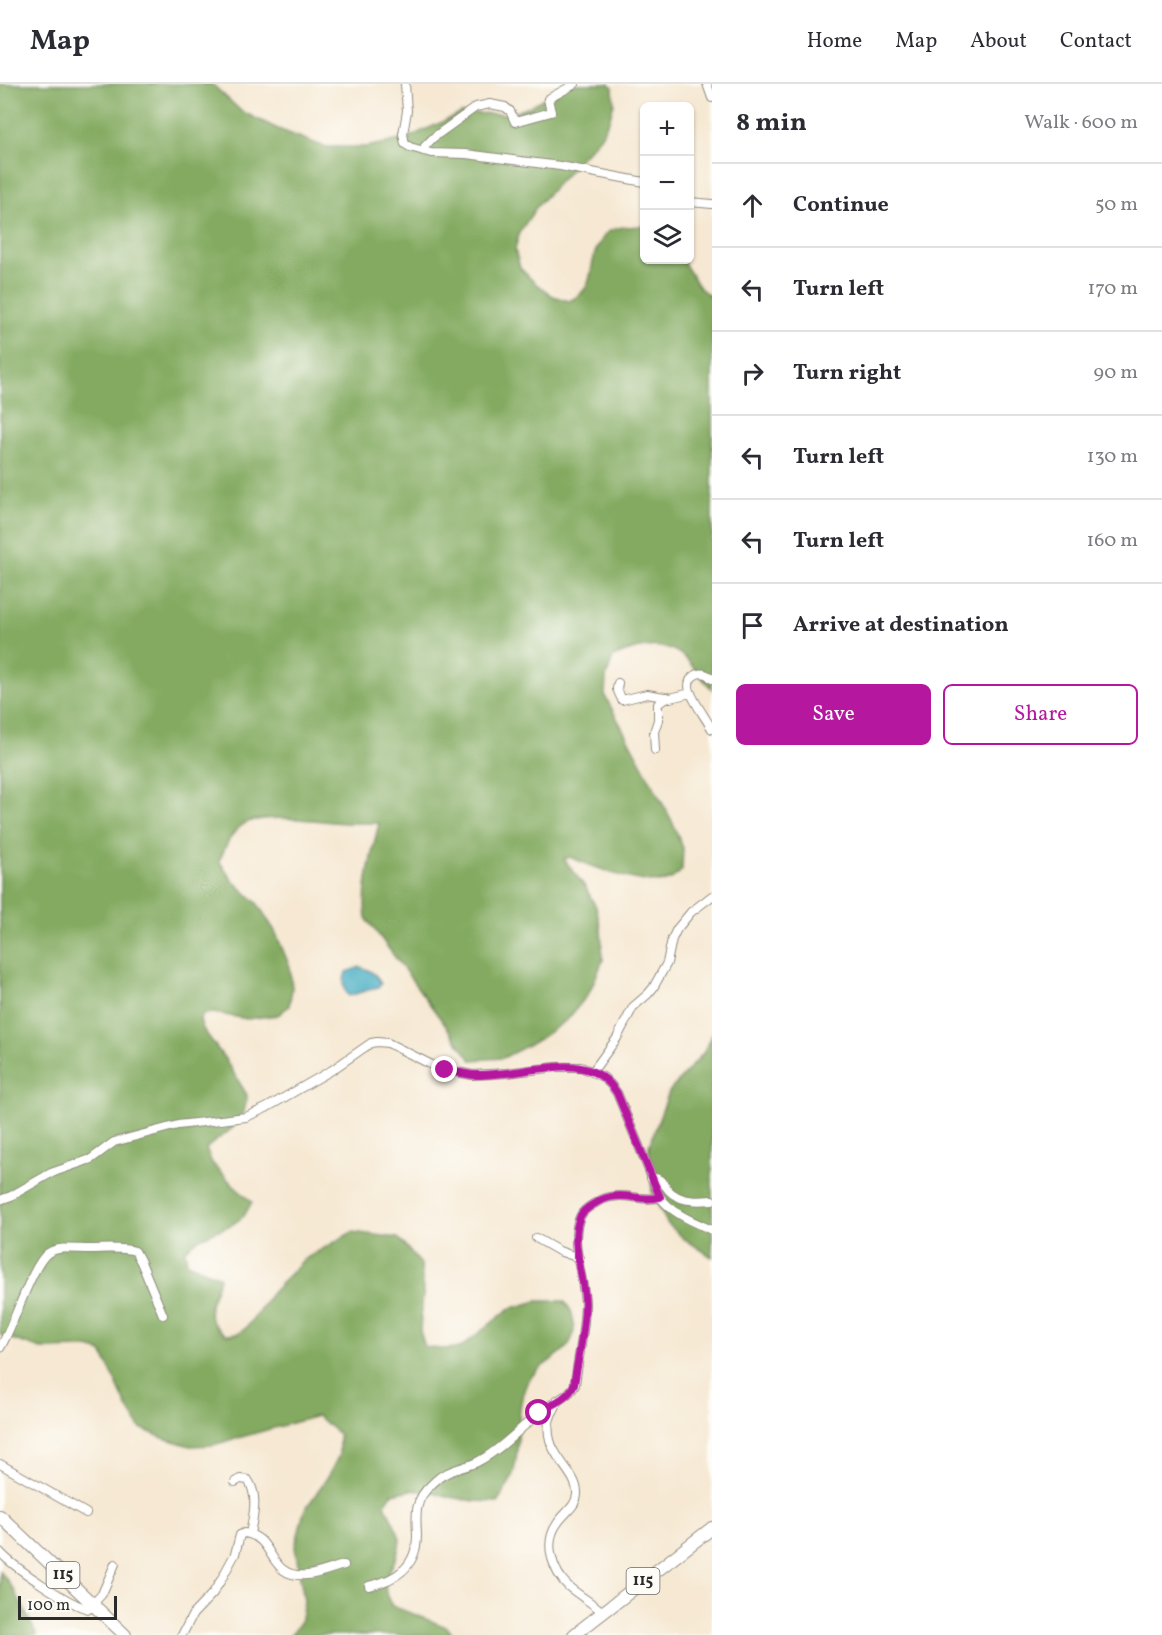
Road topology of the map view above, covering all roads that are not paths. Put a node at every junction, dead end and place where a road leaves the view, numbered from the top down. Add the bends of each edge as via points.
1 (405, 84) edge
2 (575, 84) edge
3 (707, 84) edge
4 (712, 98) edge
5 (423, 151) junction
6 (640, 181) edge
7 (694, 202) edge
8 (712, 204) edge
9 (712, 679) edge
10 (618, 683) dead end
11 (691, 693) junction
12 (667, 698) junction
13 (712, 729) edge
14 (655, 750) dead end
15 (712, 896) edge
16 (593, 1071) junction
17 (651, 1178) junction
18 (660, 1197) junction
19 (0, 1200) edge
20 (712, 1200) edge
21 (712, 1230) edge
22 (536, 1238) dead end
23 (579, 1258) junction
24 (163, 1315) dead end
25 (0, 1348) edge
26 (557, 1401) junction
27 (0, 1464) edge
28 (235, 1482) dead end
29 (86, 1514) dead end
30 (0, 1516) edge
31 (712, 1527) edge
32 (250, 1534) junction
33 (0, 1551) edge
34 (115, 1563) dead end
35 (344, 1565) dead end
36 (369, 1586) dead end
37 (94, 1605) junction
38 (603, 1612) junction
39 (125, 1635) edge
40 (182, 1635) edge
41 (574, 1635) edge

1 - 5 street via 405,144
2 - 5 street via 548,99 551,112 522,121 515,122 505,107 476,107 434,137
3 - 4 street
5 - 6 street via 560,166
7 - 8 street
9 - 11 street via 703,673 696,674 690,682
10 - 12 street via 622,700 647,694
11 - 12 street
11 - 13 street
12 - 14 street via 658,704
15 - 16 street via 677,929 667,963 653,988 633,1006 617,1038
16 - 17 street via 617,1093
16 - 19 street via 565,1066 472,1075 438,1068 388,1042 371,1043 332,1070 246,1117 178,1125 114,1142 91,1159 51,1173
17 - 18 street
17 - 20 street via 660,1179 680,1198
18 - 21 street via 678,1214
18 - 23 street via 618,1195 591,1206 582,1213 578,1225
22 - 23 street
23 - 26 street via 585,1302 574,1385 569,1395
24 - 25 street via 135,1251 59,1250 47,1254 38,1265
26 - 36 street via 488,1456 446,1473 428,1488 416,1511 417,1540 410,1563 390,1580
26 - 38 street via 549,1420 550,1441 578,1491 574,1504 554,1528 551,1554 567,1585
27 - 29 street
28 - 32 street via 248,1480 253,1489
30 - 37 highway, 115
31 - 38 highway, 115
32 - 35 street via 265,1544 278,1566 295,1575 312,1575
32 - 40 street via 240,1535 221,1580 193,1614
33 - 37 street via 36,1580 79,1606 88,1609
34 - 37 street
37 - 39 highway, 115
38 - 41 highway, 115

